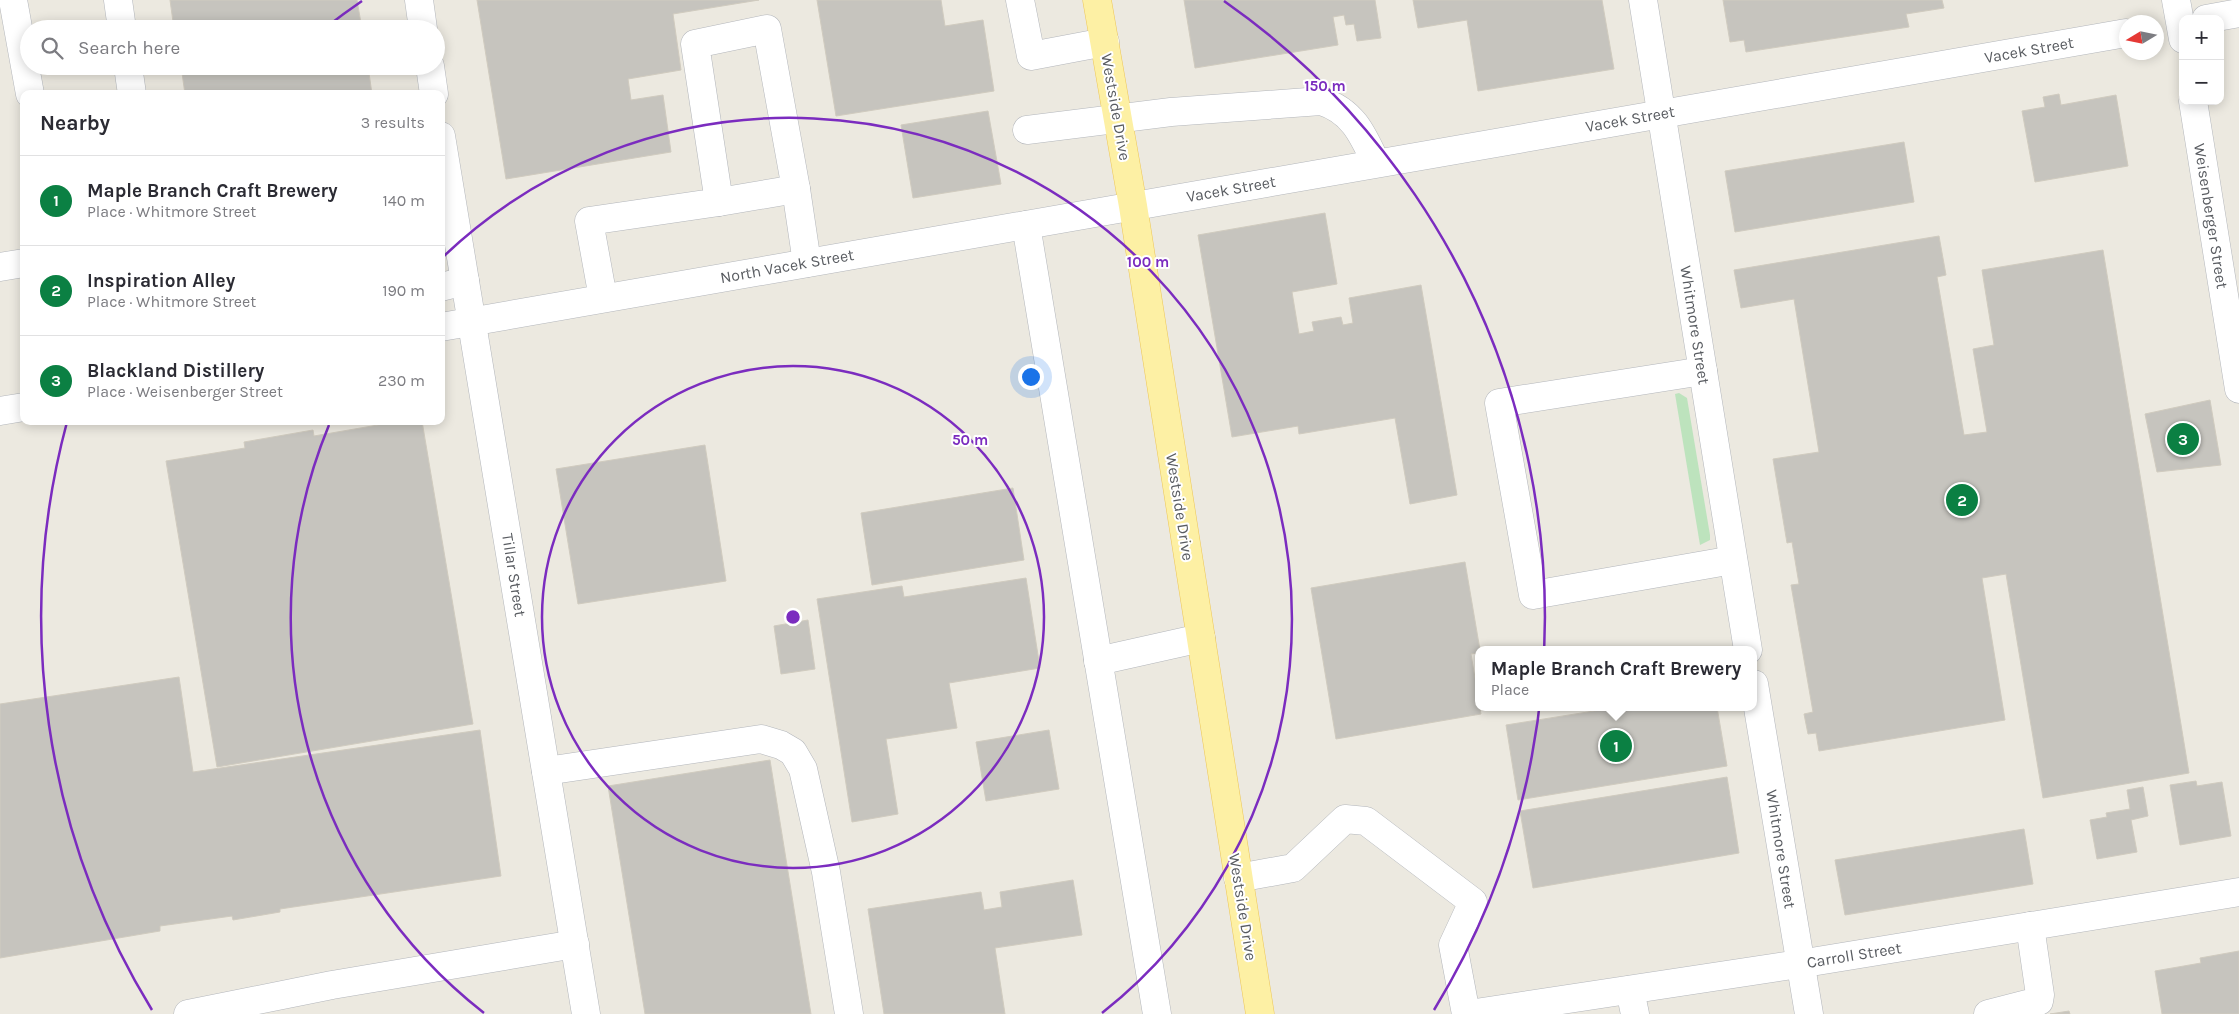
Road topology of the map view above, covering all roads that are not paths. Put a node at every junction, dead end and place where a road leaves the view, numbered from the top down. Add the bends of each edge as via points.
1 (13, 0) edge
2 (118, 0) edge
3 (418, 0) edge
4 (1020, 0) edge
5 (1097, 0) edge
6 (1643, 0) edge
7 (2239, 13) edge
8 (2224, 15) edge
9 (121, 20) edge
10 (421, 20) edge
11 (2119, 33) edge
12 (20, 39) edge
13 (1105, 42) junction
14 (27, 75) edge
15 (129, 75) edge
16 (431, 75) edge
17 (29, 90) edge
18 (131, 90) edge
19 (433, 90) edge
20 (2194, 105) edge
21 (1661, 113) junction
22 (1118, 118) junction
23 (1027, 130) dead end
24 (1376, 163) junction
25 (445, 185) edge
26 (796, 190) junction
27 (719, 202) junction
28 (1133, 206) junction
29 (1026, 225) junction
30 (807, 263) junction
31 (20, 264) edge
32 (0, 267) edge
33 (453, 284) edge
34 (603, 298) junction
35 (472, 321) junction
36 (445, 326) edge
37 (1703, 371) junction
38 (2239, 390) edge
39 (20, 408) edge
40 (0, 411) edge
41 (1733, 560) junction
42 (1201, 638) junction
43 (1747, 646) edge
44 (1098, 661) junction
45 (1757, 703) edge
46 (546, 771) junction
47 (1238, 878) junction
48 (2239, 892) edge
49 (2030, 926) junction
50 (575, 944) junction
51 (1799, 964) junction
52 (1632, 1002) edge
53 (188, 1014) edge
54 (586, 1014) edge
55 (849, 1014) edge
56 (1157, 1014) edge
57 (1260, 1014) edge
58 (1468, 1014) edge
59 (1809, 1014) edge
60 (1988, 1014) edge

1 - 12 street
2 - 9 street
3 - 10 street
4 - 13 street via 1031,56
5 - 13 main road, Westside Drive
6 - 21 street, Whitmore Street
7 - 8 street
11 - 21 street, Vacek Street
13 - 22 main road, Westside Drive
14 - 17 street
15 - 18 street
16 - 19 street
20 - 38 street, Weisenberger Street
21 - 24 street, Vacek Street
21 - 37 street, Whitmore Street
22 - 23 street
22 - 24 street via 1321,101 1337,106 1352,121 1363,134
22 - 28 main road, Westside Drive
24 - 28 street, Vacek Street
25 - 33 street, Tillar Street
26 - 27 street
26 - 27 street via 767,29 695,44
26 - 30 street
27 - 34 street via 589,221
28 - 29 street, North Vacek Street
28 - 42 main road, Westside Drive
29 - 30 street, North Vacek Street
29 - 44 street
30 - 34 street, North Vacek Street
31 - 32 street
33 - 35 street, Tillar Street
34 - 35 street, North Vacek Street
35 - 36 street, North Vacek Street
35 - 46 street, Tillar Street
37 - 41 street, Whitmore Street
37 - 41 street via 1499,403 1533,595
39 - 40 street
41 - 43 street, Whitmore Street
42 - 44 street
42 - 47 main road, Westside Drive
44 - 56 street
45 - 51 street, Whitmore Street
46 - 50 street, Tillar Street
46 - 55 street via 761,739 793,752 803,769 826,872
47 - 57 main road, Westside Drive
47 - 58 street via 1293,868 1346,819 1366,821 1473,902 1453,945
48 - 49 street, Carroll Street
49 - 51 street, Carroll Street
49 - 60 street via 2039,1001
50 - 53 street via 332,985
50 - 54 street, Tillar Street
51 - 52 street, Carroll Street
51 - 59 street, Whitmore Street
52 - 58 street, Carroll Street

